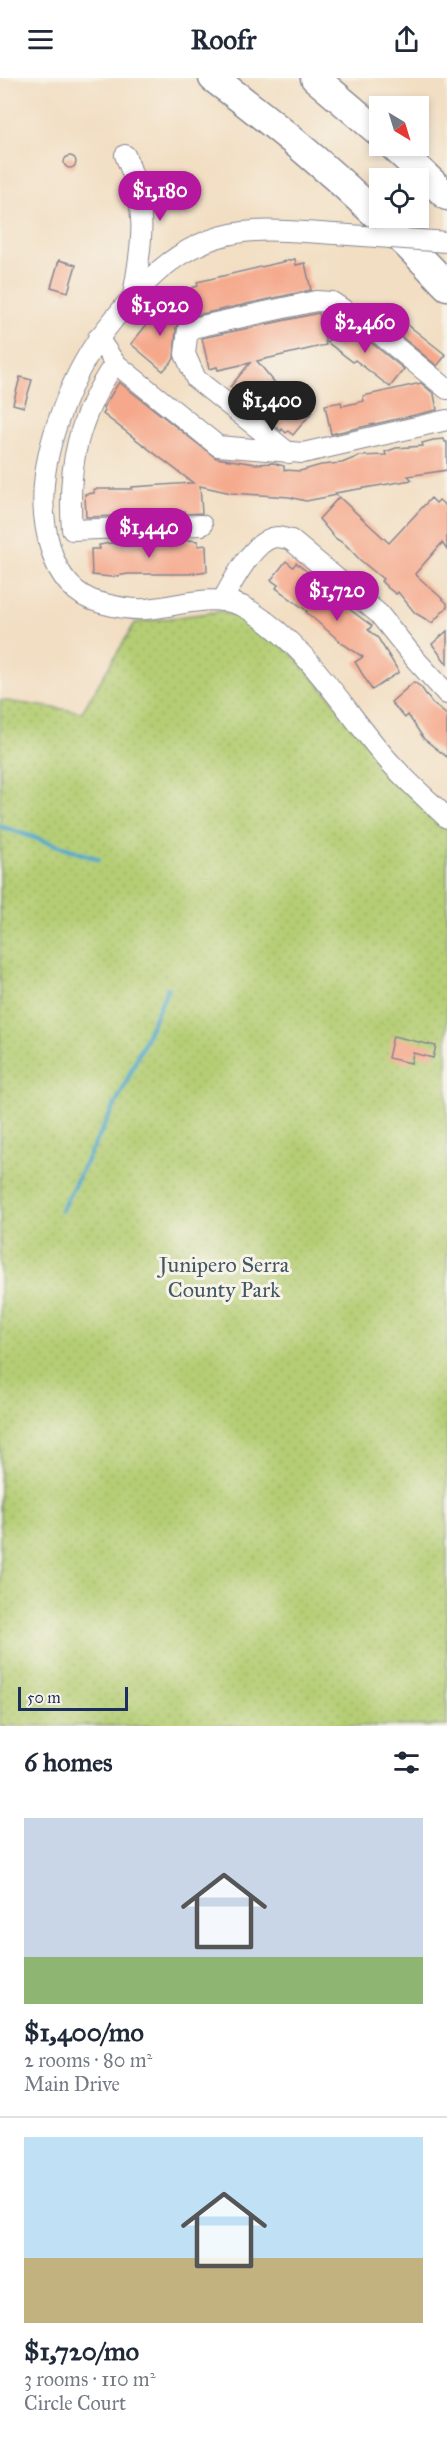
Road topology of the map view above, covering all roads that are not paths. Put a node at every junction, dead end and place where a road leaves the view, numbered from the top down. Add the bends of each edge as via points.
1 (213, 78) edge
2 (315, 78) edge
3 (369, 124) edge
4 (125, 155) dead end
5 (404, 156) edge
6 (447, 196) edge
7 (447, 242) edge
8 (447, 286) edge
9 (133, 295) junction
10 (98, 338) junction
11 (115, 363) junction
12 (447, 389) edge
13 (447, 420) edge
14 (289, 453) junction
15 (202, 525) dead end
16 (222, 601) junction
17 (447, 694) edge
18 (447, 818) edge

1 - 8 highway via 338,179
2 - 3 highway
4 - 9 street via 140,201 142,244
5 - 6 highway
7 - 9 street, bridge via 256,230 212,238 166,264
9 - 10 street
10 - 11 street
10 - 16 street via 77,377 49,454 44,515 54,561 77,592 97,603 144,609
11 - 14 street via 218,446
11 - 15 street via 96,391 74,458 69,495 72,530
12 - 14 street via 376,331 332,302 316,301 188,329 185,354 196,379
13 - 14 street
16 - 17 street via 239,570 262,543 276,537 291,540 380,614
16 - 18 street via 246,607 292,642 386,759

